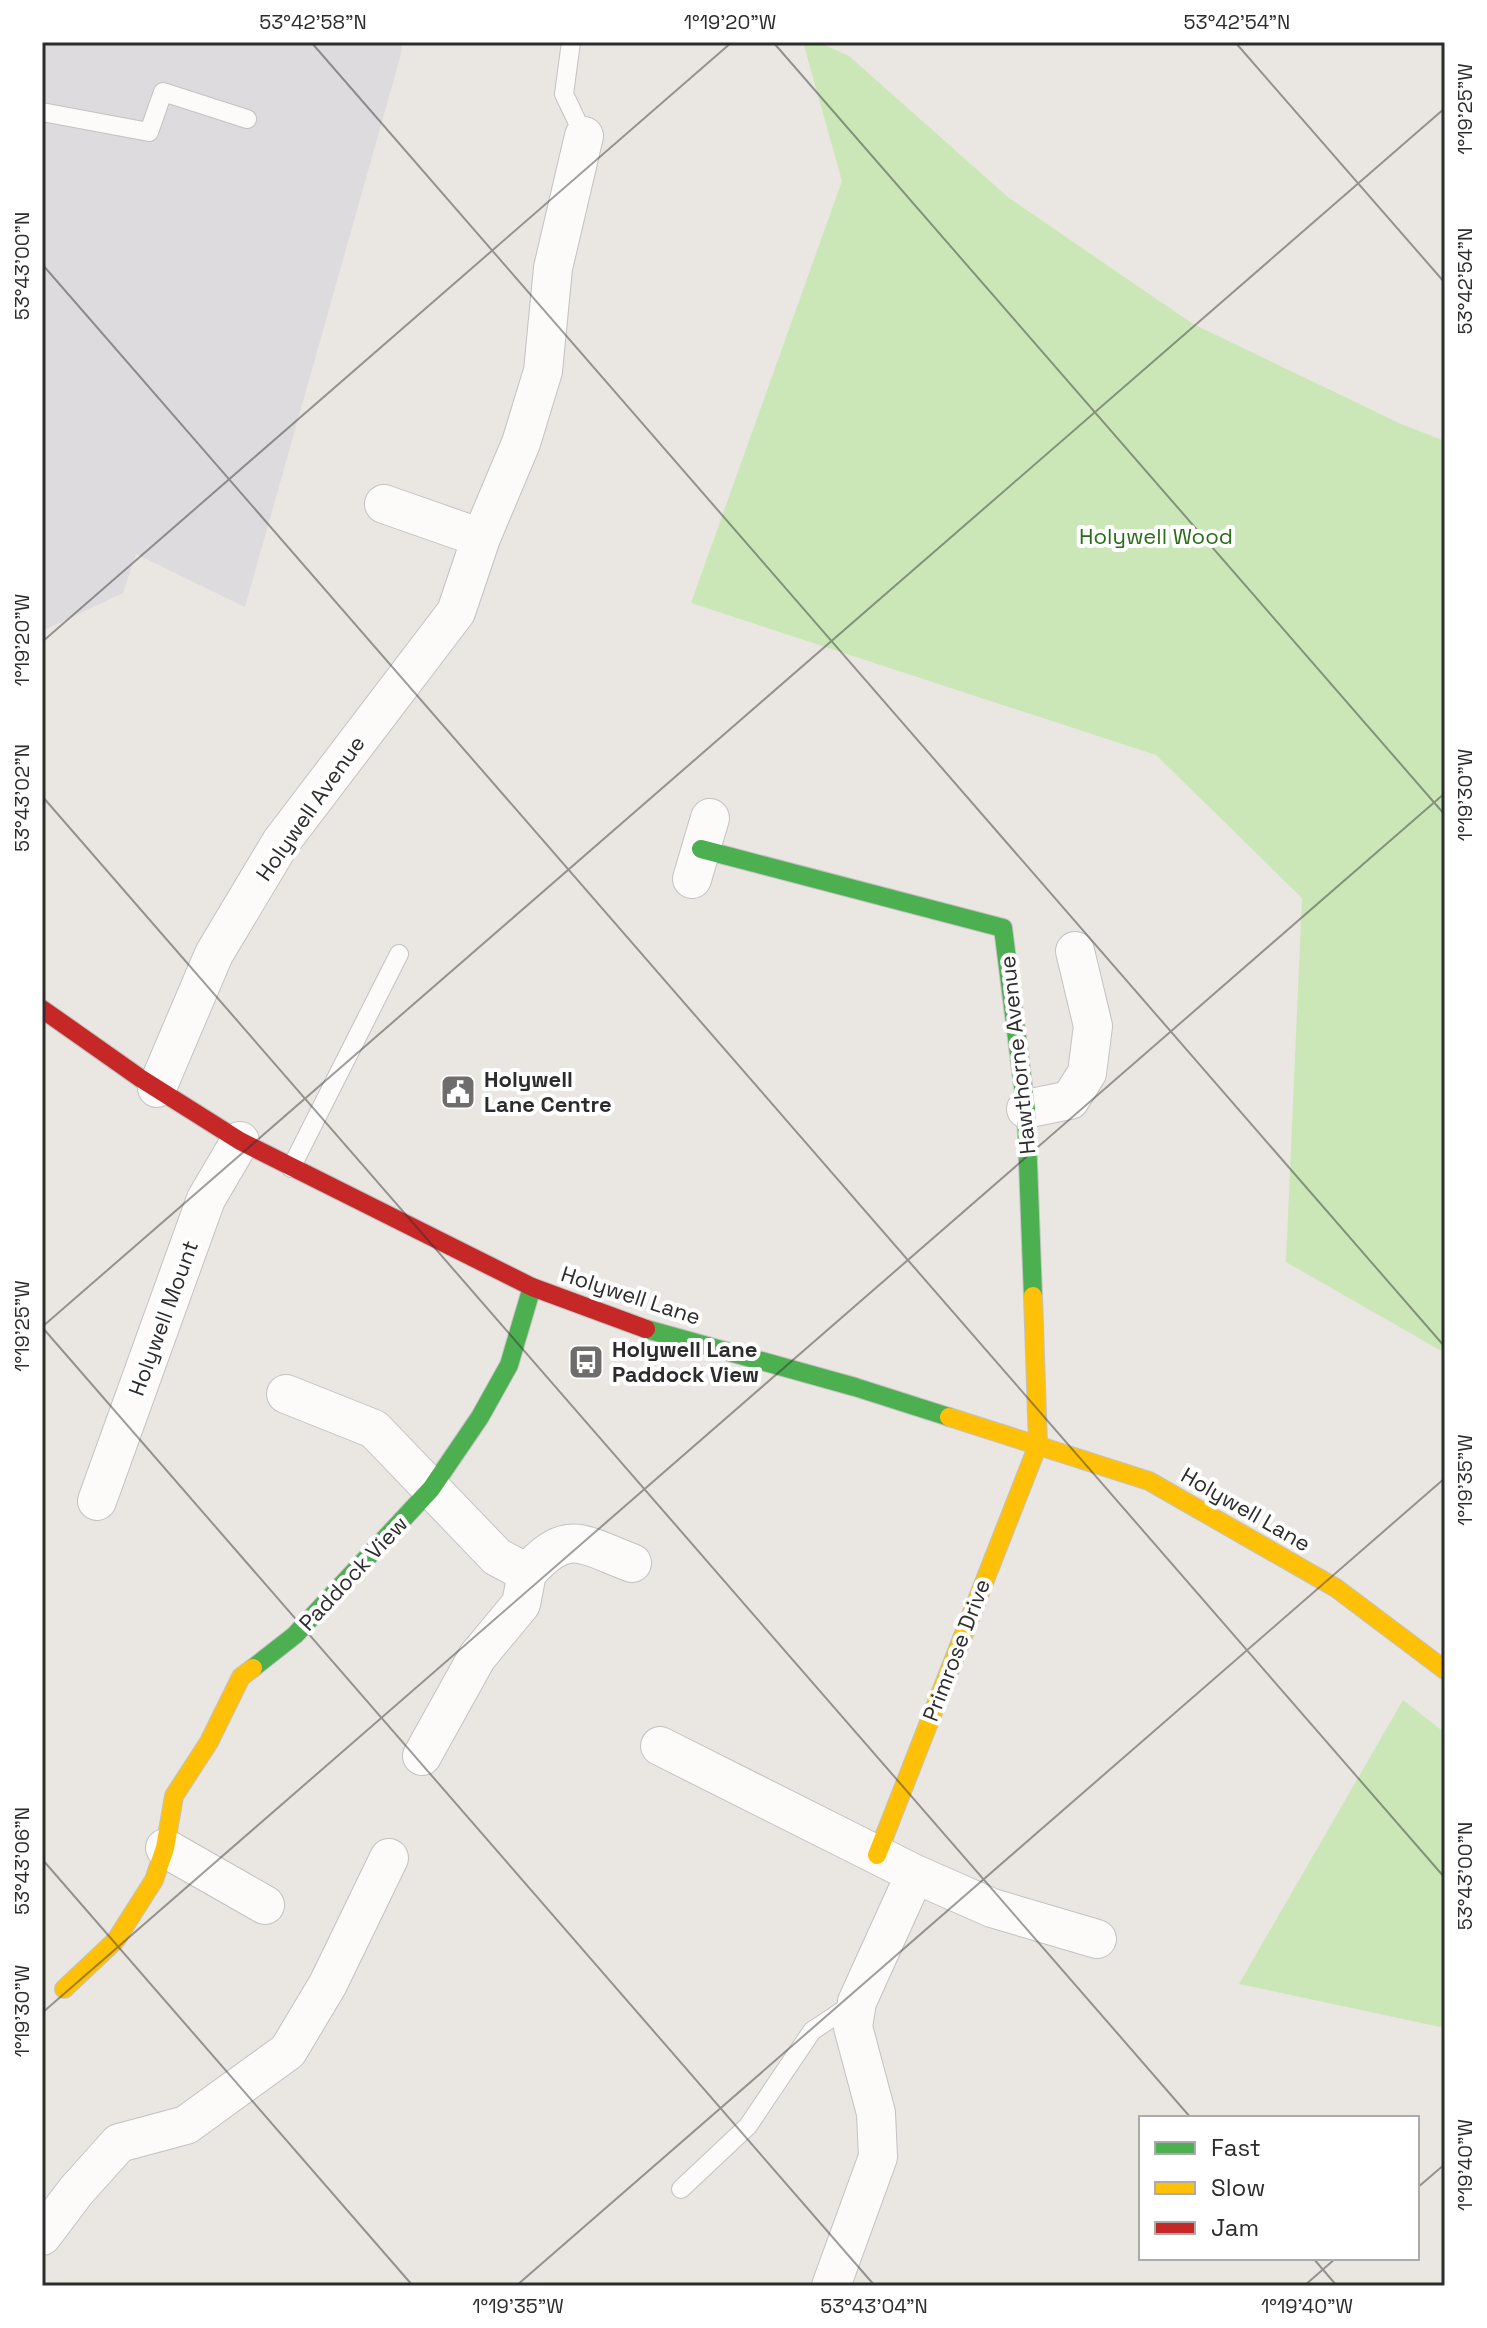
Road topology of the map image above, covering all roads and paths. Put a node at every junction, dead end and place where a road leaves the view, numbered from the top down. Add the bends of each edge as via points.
1 (571, 42) edge
2 (42, 112) edge
3 (247, 119) dead end
4 (584, 136) joint
5 (384, 504) dead end
6 (481, 538) junction
7 (701, 848) dead end
8 (1075, 951) dead end
9 (399, 954) dead end
10 (42, 1009) edge
11 (157, 1088) junction
12 (1026, 1109) junction
13 (240, 1141) junction
14 (291, 1168) junction
15 (532, 1287) junction
16 (286, 1394) dead end
17 (1038, 1445) junction
18 (431, 1489) junction
19 (97, 1501) dead end
20 (632, 1563) dead end
21 (527, 1573) junction
22 (1445, 1670) edge
23 (660, 1746) dead end
24 (422, 1756) dead end
25 (165, 1848) junction
26 (877, 1855) junction
27 (389, 1858) dead end
28 (915, 1874) junction
29 (265, 1905) dead end
30 (1097, 1939) dead end
31 (64, 1989) dead end
32 (857, 2002) junction
33 (681, 2189) dead end
34 (42, 2236) edge
35 (831, 2286) edge

1 - 4 lane via 564,94
2 - 3 lane via 149,132 163,92
4 - 6 street, Holywell Avenue via 553,268 543,371 521,443
5 - 6 street
6 - 11 street, Holywell Avenue via 456,612 281,842 214,954
7 - 12 street, Hawthorne Avenue via 1003,928
8 - 12 street via 1093,1026 1087,1073 1070,1100
9 - 14 lane
10 - 11 street, Holywell Lane
11 - 13 street, Holywell Lane
12 - 17 street, Hawthorne Avenue
13 - 14 street, Holywell Lane
13 - 19 street, Holywell Mount via 206,1199
14 - 15 street, Holywell Lane
15 - 17 street, Holywell Lane via 622,1322
15 - 18 street, Paddock View via 509,1365
16 - 18 street via 374,1429
17 - 22 street, Holywell Lane via 1149,1481 1336,1588
17 - 26 street, Primrose Drive
18 - 21 street via 497,1557
18 - 25 street, Paddock View via 295,1635 241,1677 209,1742 174,1796
20 - 21 street via 575,1541 547,1550
21 - 24 street via 521,1604 477,1657
23 - 26 street
25 - 29 street
25 - 31 street, Paddock View via 154,1880 116,1940
26 - 28 street
27 - 34 street via 328,1984 288,2051 186,2125 119,2143
28 - 30 street via 992,1908
28 - 32 street
32 - 33 lane via 812,2031 748,2126
32 - 35 street via 853,2027 876,2113 878,2157

